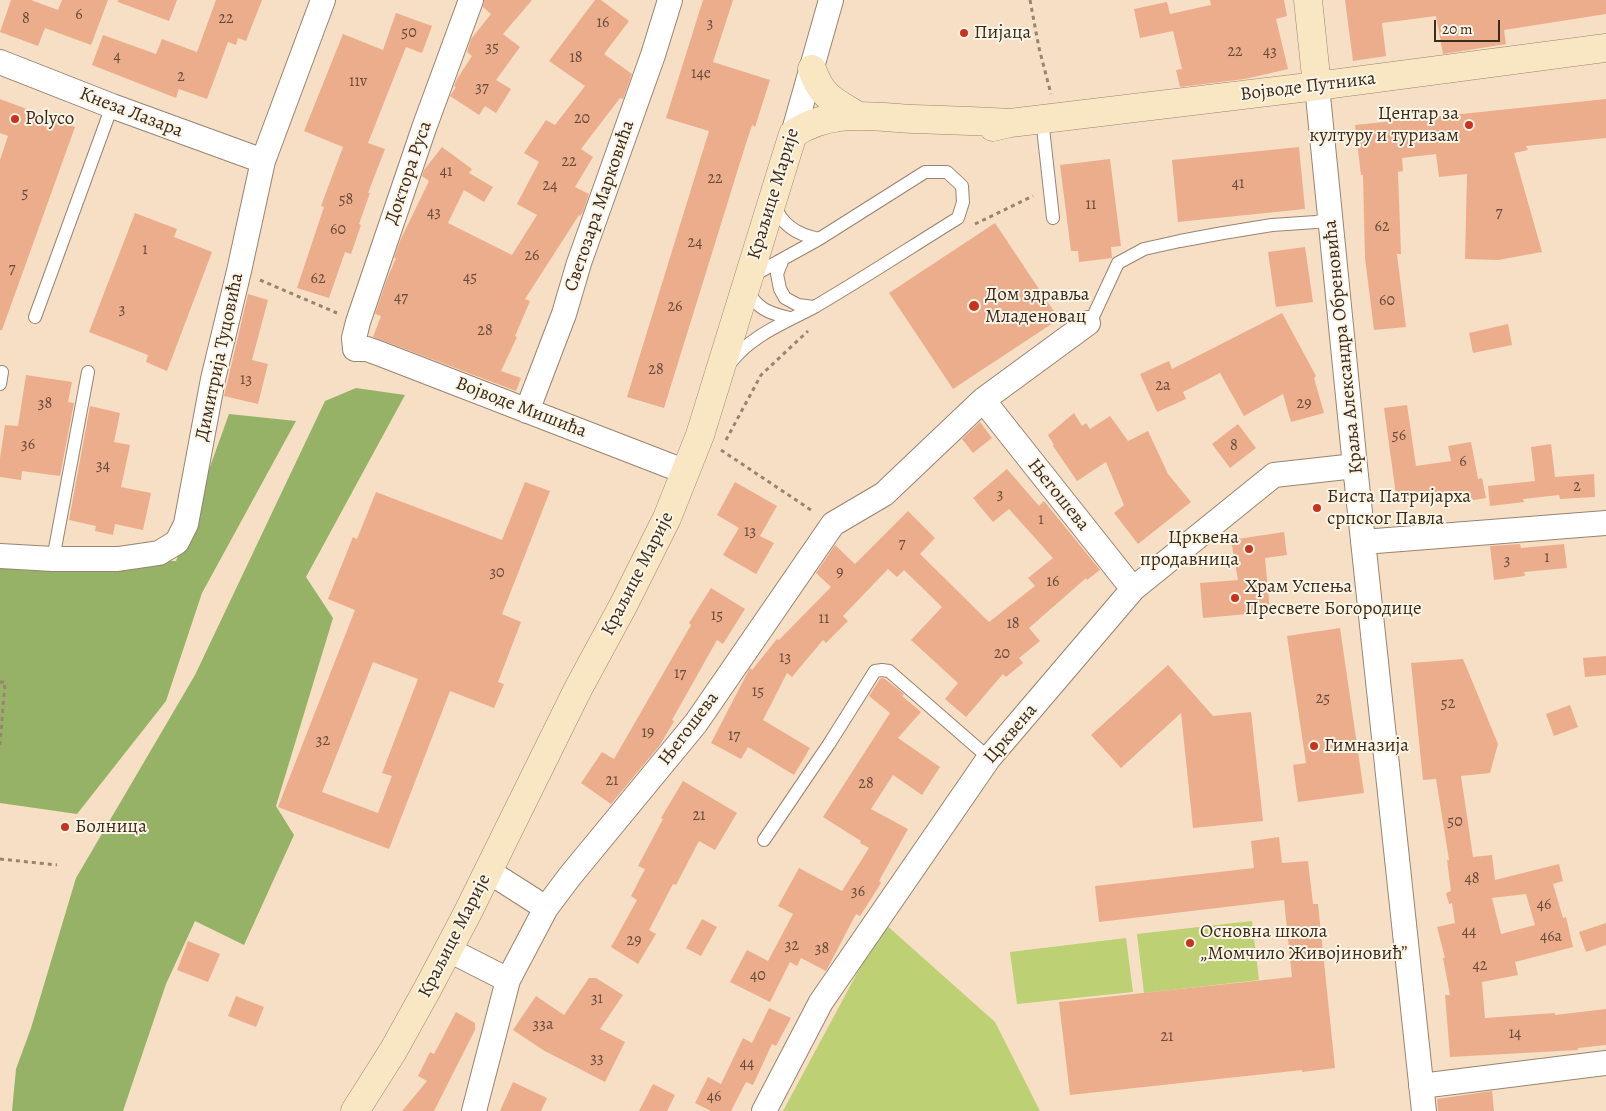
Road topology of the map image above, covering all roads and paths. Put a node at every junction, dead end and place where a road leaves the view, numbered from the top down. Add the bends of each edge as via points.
1 (323, 0) edge
2 (471, 0) edge
3 (670, 0) edge
4 (831, 0) edge
5 (1030, 0) edge
6 (1308, 0) edge
7 (1606, 48) edge
8 (0, 62) edge
9 (812, 68) junction
10 (1318, 86) junction
11 (112, 106) junction
12 (857, 115) junction
13 (1048, 118) junction
14 (1010, 123) junction
15 (791, 143) junction
16 (263, 161) junction
17 (1049, 190) junction
18 (773, 198) junction
19 (1053, 218) dead end
20 (1331, 219) junction
21 (974, 224) dead end
22 (819, 238) junction
23 (783, 259) junction
24 (239, 271) junction
25 (746, 282) junction
26 (814, 307) junction
27 (35, 317) dead end
28 (790, 318) junction
29 (358, 322) junction
30 (1088, 323) joint
31 (813, 326) dead end
32 (354, 349) joint
33 (88, 372) dead end
34 (717, 380) junction
35 (983, 400) junction
36 (527, 411) junction
37 (721, 450) junction
38 (717, 458) dead end
39 (1355, 466) junction
40 (686, 472) junction
41 (1606, 523) edge
42 (833, 524) junction
43 (1363, 542) junction
44 (0, 556) edge
45 (53, 559) junction
46 (1133, 589) junction
47 (0, 682) edge
48 (0, 745) edge
49 (989, 758) junction
50 (764, 840) dead end
51 (0, 859) edge
52 (57, 865) dead end
53 (488, 871) junction
54 (546, 908) junction
55 (449, 950) junction
56 (508, 980) junction
57 (1606, 1064) edge
58 (1421, 1086) junction
59 (355, 1111) edge
60 (474, 1111) edge
61 (764, 1111) edge
62 (1424, 1111) edge

1 - 16 street, Димитрија Туцовића
2 - 29 street, Доктора Руса
3 - 36 street, Светозара Марковића via 564,314
4 - 9 street, Краљице Марије
5 - 13 path via 1052,97
6 - 10 street, Краља Александра Обреновића
7 - 10 street, Војводе Путника
8 - 11 street, Кнеза Лазара
9 - 12 street via 820,88
9 - 15 street, Краљице Марије
10 - 13 street, Војводе Путника
10 - 20 street, Краља Александра Обреновића
11 - 16 street, Кнеза Лазара
11 - 27 lane
12 - 14 street, Војводе Путника
12 - 15 street, Војводе Путника via 811,124
13 - 14 street, Војводе Путника
13 - 17 lane
14 - 15 street, Војводе Путника via 934,138 841,133 825,134 799,149
15 - 18 street, Краљице Марије
16 - 24 street, Димитрија Туцовића
17 - 19 lane
17 - 21 path
18 - 22 lane via 777,212 795,232
18 - 25 street, Краљице Марије
20 - 30 lane via 1233,231 1144,250 1118,263
20 - 39 street, Краља Александра Обреновића
22 - 23 lane
22 - 26 lane via 925,172 947,172 962,186 963,202 958,218
23 - 25 lane
23 - 26 lane via 777,274 785,298 798,305
24 - 29 path
24 - 45 street, Димитрија Туцовића via 213,379 186,524 177,542 159,554 118,559
25 - 28 lane via 753,300 775,314
25 - 34 street, Краљице Марије
26 - 28 lane
28 - 34 lane via 738,352
29 - 32 street, Доктора Руса
30 - 35 street, Његошева
31 - 37 path via 761,375
32 - 36 street, Војводе Мишића via 367,349
33 - 45 lane
34 - 40 street, Краљице Марије
35 - 42 street, Његошева via 884,494
35 - 46 street, Његошева
36 - 40 street, Војводе Мишића
37 - 38 path
37 - 42 path
39 - 43 street, Краља Александра Обреновића
39 - 46 street, Црквена via 1274,474
40 - 53 street, Краљице Марије via 667,518
41 - 43 street
42 - 54 street, Његошева via 696,723
43 - 58 street, Краља Александра Обреновића
44 - 45 street, Димитрија Туцовића
46 - 49 street, Црквена
47 - 48 path via 5,682
49 - 50 lane via 890,671 876,671
49 - 61 street, Црквена via 821,1002
51 - 52 path
53 - 54 street
53 - 55 street, Краљице Марије
54 - 56 street, Његошева
55 - 56 street
55 - 59 street, Краљице Марије via 393,1052
56 - 60 street, Његошева
57 - 58 street
58 - 62 street, Краља Александра Обреновића

